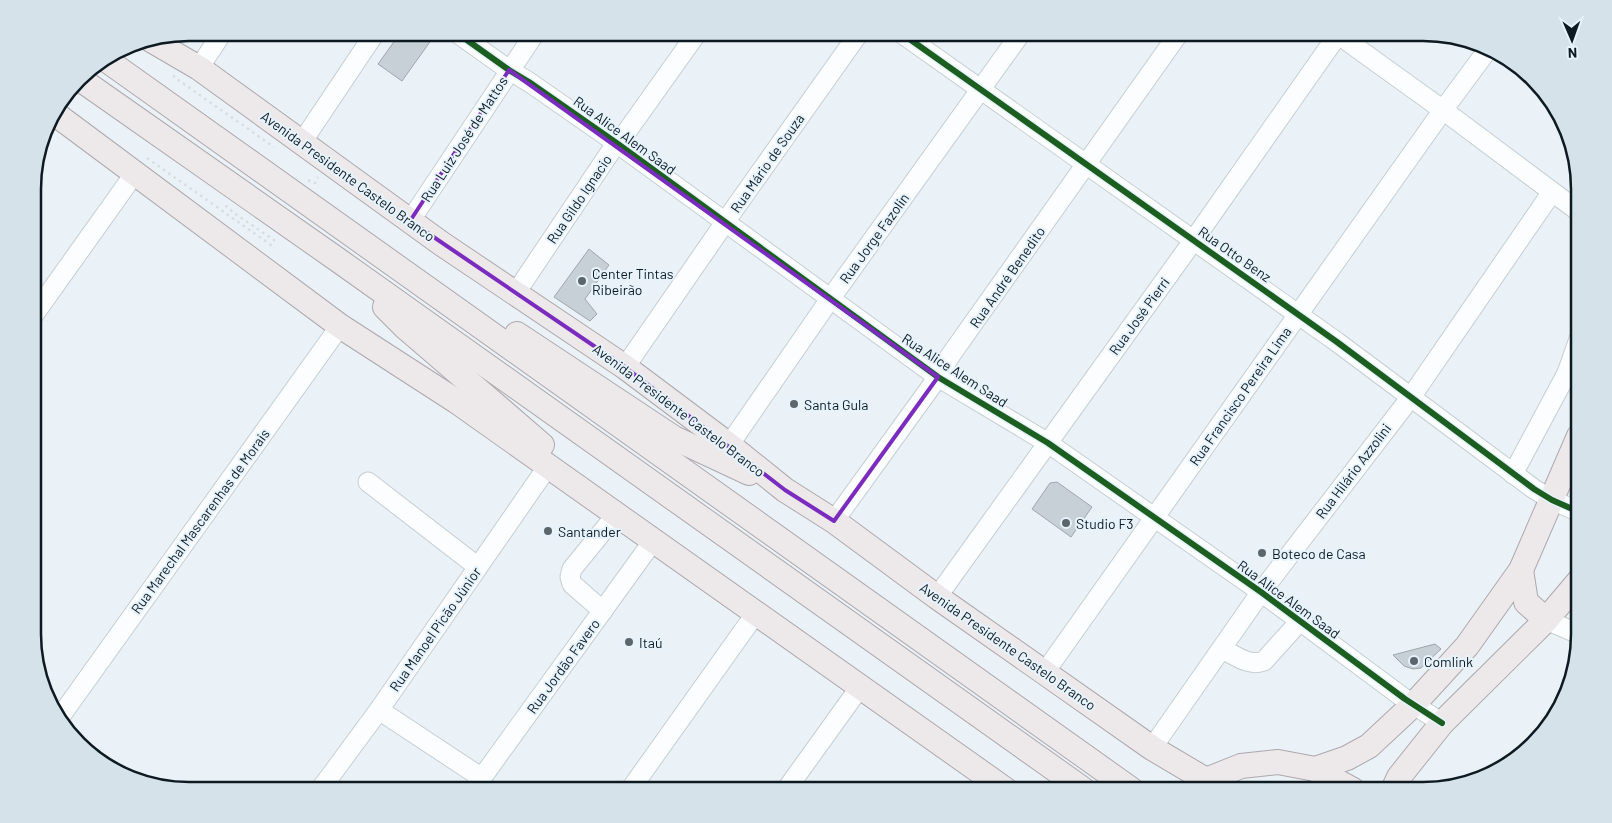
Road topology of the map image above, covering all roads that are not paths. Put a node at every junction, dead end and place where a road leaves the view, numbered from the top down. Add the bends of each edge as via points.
1 (851, 41) edge
2 (914, 41) edge
3 (1014, 41) edge
4 (1173, 41) edge
5 (1331, 41) edge
6 (1348, 41) edge
7 (215, 42) edge
8 (368, 42) edge
9 (470, 42) edge
10 (528, 42) edge
11 (690, 42) edge
12 (158, 44) edge
13 (1484, 55) edge
14 (117, 61) edge
15 (111, 64) edge
16 (198, 68) junction
17 (509, 70) junction
18 (87, 84) edge
19 (140, 84) junction
20 (981, 89) junction
21 (1443, 110) junction
22 (60, 117) edge
23 (302, 142) junction
24 (618, 144) junction
25 (1087, 164) junction
26 (140, 165) junction
27 (1552, 192) junction
28 (1571, 206) edge
29 (329, 219) junction
30 (410, 221) junction
31 (725, 223) junction
32 (1194, 240) junction
33 (338, 260) junction
34 (515, 294) junction
35 (830, 299) junction
36 (42, 304) edge
37 (1298, 314) junction
38 (340, 326) junction
39 (625, 367) junction
40 (938, 377) junction
41 (1571, 378) edge
42 (1410, 396) junction
43 (1048, 443) junction
44 (729, 445) junction
45 (1570, 458) edge
46 (548, 466) junction
47 (1513, 474) junction
48 (368, 482) dead end
49 (785, 490) junction
50 (1552, 500) junction
51 (1571, 508) edge
52 (614, 513) junction
53 (1154, 518) junction
54 (834, 521) junction
55 (653, 541) junction
56 (478, 567) junction
57 (1521, 570) junction
58 (1571, 590) edge
59 (1261, 592) junction
60 (937, 597) junction
61 (603, 611) junction
62 (756, 613) junction
63 (1546, 620) junction
64 (1300, 621) junction
65 (1571, 630) edge
66 (1222, 649) junction
67 (1045, 672) junction
68 (860, 686) junction
69 (1414, 704) junction
70 (379, 710) junction
71 (64, 712) edge
72 (1442, 723) junction
73 (1152, 748) junction
74 (1315, 769) junction
75 (994, 781) edge
76 (1072, 781) edge
77 (1120, 781) edge
78 (1192, 781) edge
79 (1208, 781) edge
80 (1337, 781) edge
81 (1397, 781) edge
82 (326, 782) edge
83 (474, 782) edge
84 (479, 782) edge
85 (636, 782) edge
86 (792, 782) edge

1 - 31 street, Rua Mário de Souza
2 - 20 street, Rua Otto Benz
3 - 20 street, Rua Jorge Fazolin
4 - 25 street, Rua André Benedito
5 - 32 street, Rua José Pierri
6 - 21 street
7 - 16 street
8 - 23 street
9 - 17 street, Rua Alice Alem Saad
10 - 17 street, Rua Luiz José de Mattos
11 - 24 street, Rua Gildo Ignacio
12 - 16 main road, Avenida Presidente Castelo Branco
13 - 21 street, Rua Francisco Pereira Lima
14 - 19 main road
15 - 19 main road
16 - 23 main road, Avenida Presidente Castelo Branco
17 - 24 street, Rua Alice Alem Saad
17 - 30 street, Rua Luiz José de Mattos
18 - 33 main road
19 - 29 main road
20 - 25 street, Rua Otto Benz
20 - 35 street, Rua Jorge Fazolin
21 - 27 street
21 - 37 street, Rua Francisco Pereira Lima
22 - 26 main road
23 - 30 main road, Avenida Presidente Castelo Branco
24 - 31 street, Rua Alice Alem Saad
24 - 34 street, Rua Gildo Ignacio
25 - 32 street, Rua Otto Benz
25 - 40 street, Rua André Benedito
26 - 36 street
26 - 38 main road
27 - 28 street
27 - 42 street, Rua Hilário Azzolini
29 - 49 main road via 458,294 674,438
29 - 77 main road
30 - 34 main road, Avenida Presidente Castelo Branco
31 - 35 street, Rua Alice Alem Saad
31 - 39 street, Rua Mário de Souza
32 - 37 street, Rua Otto Benz
32 - 43 street, Rua José Pierri
33 - 52 main road via 406,328 592,487
33 - 76 main road
34 - 39 main road, Avenida Presidente Castelo Branco
35 - 40 street, Rua Alice Alem Saad
35 - 44 street, Rua Jorge Fazolin
37 - 42 street, Rua Otto Benz
37 - 53 street, Rua Francisco Pereira Lima
38 - 46 main road via 456,401
38 - 71 street, Rua Marechal Mascarenhas de Morais
39 - 44 main road, Avenida Presidente Castelo Branco
40 - 43 street, Rua Alice Alem Saad
40 - 54 street, Rua André Benedito
41 - 47 street
42 - 47 street, Rua Otto Benz
42 - 59 street, Rua Hilário Azzolini
43 - 53 street, Rua Alice Alem Saad
43 - 60 street, Rua José Pierri
44 - 49 main road, Avenida Presidente Castelo Branco
45 - 50 main road
46 - 52 main road
46 - 56 street, Rua Manoel Picão Júnior
47 - 50 street, Rua Otto Benz
48 - 56 street
49 - 54 main road, Avenida Presidente Castelo Branco
50 - 51 street, Rua Otto Benz
50 - 57 main road
52 - 55 main road
52 - 61 street via 572,569 570,577 572,584
53 - 59 street, Rua Alice Alem Saad
53 - 67 street, Rua Francisco Pereira Lima
54 - 60 main road, Avenida Presidente Castelo Branco
55 - 61 street, Rua Jordão Favero
55 - 62 main road
56 - 70 street, Rua Manoel Picão Júnior
57 - 63 main road via 1526,602
57 - 69 main road via 1466,646
58 - 63 main road
59 - 64 street, Rua Alice Alem Saad
59 - 66 street, Rua Hilário Azzolini
60 - 67 main road, Avenida Presidente Castelo Branco
61 - 84 street, Rua Jordão Favero
62 - 68 main road
62 - 85 street
63 - 65 street
63 - 72 main road
64 - 66 street via 1258,664
64 - 69 street, Rua Alice Alem Saad
66 - 73 street, Rua Hilário Azzolini
67 - 73 main road, Avenida Presidente Castelo Branco
68 - 75 main road
68 - 86 street
69 - 72 street, Rua Alice Alem Saad
69 - 74 main road via 1369,746
70 - 82 street, Rua Manoel Picão Júnior
70 - 83 street
72 - 81 main road
73 - 78 main road, Avenida Presidente Castelo Branco
74 - 79 main road via 1278,762 1241,766
74 - 80 main road

